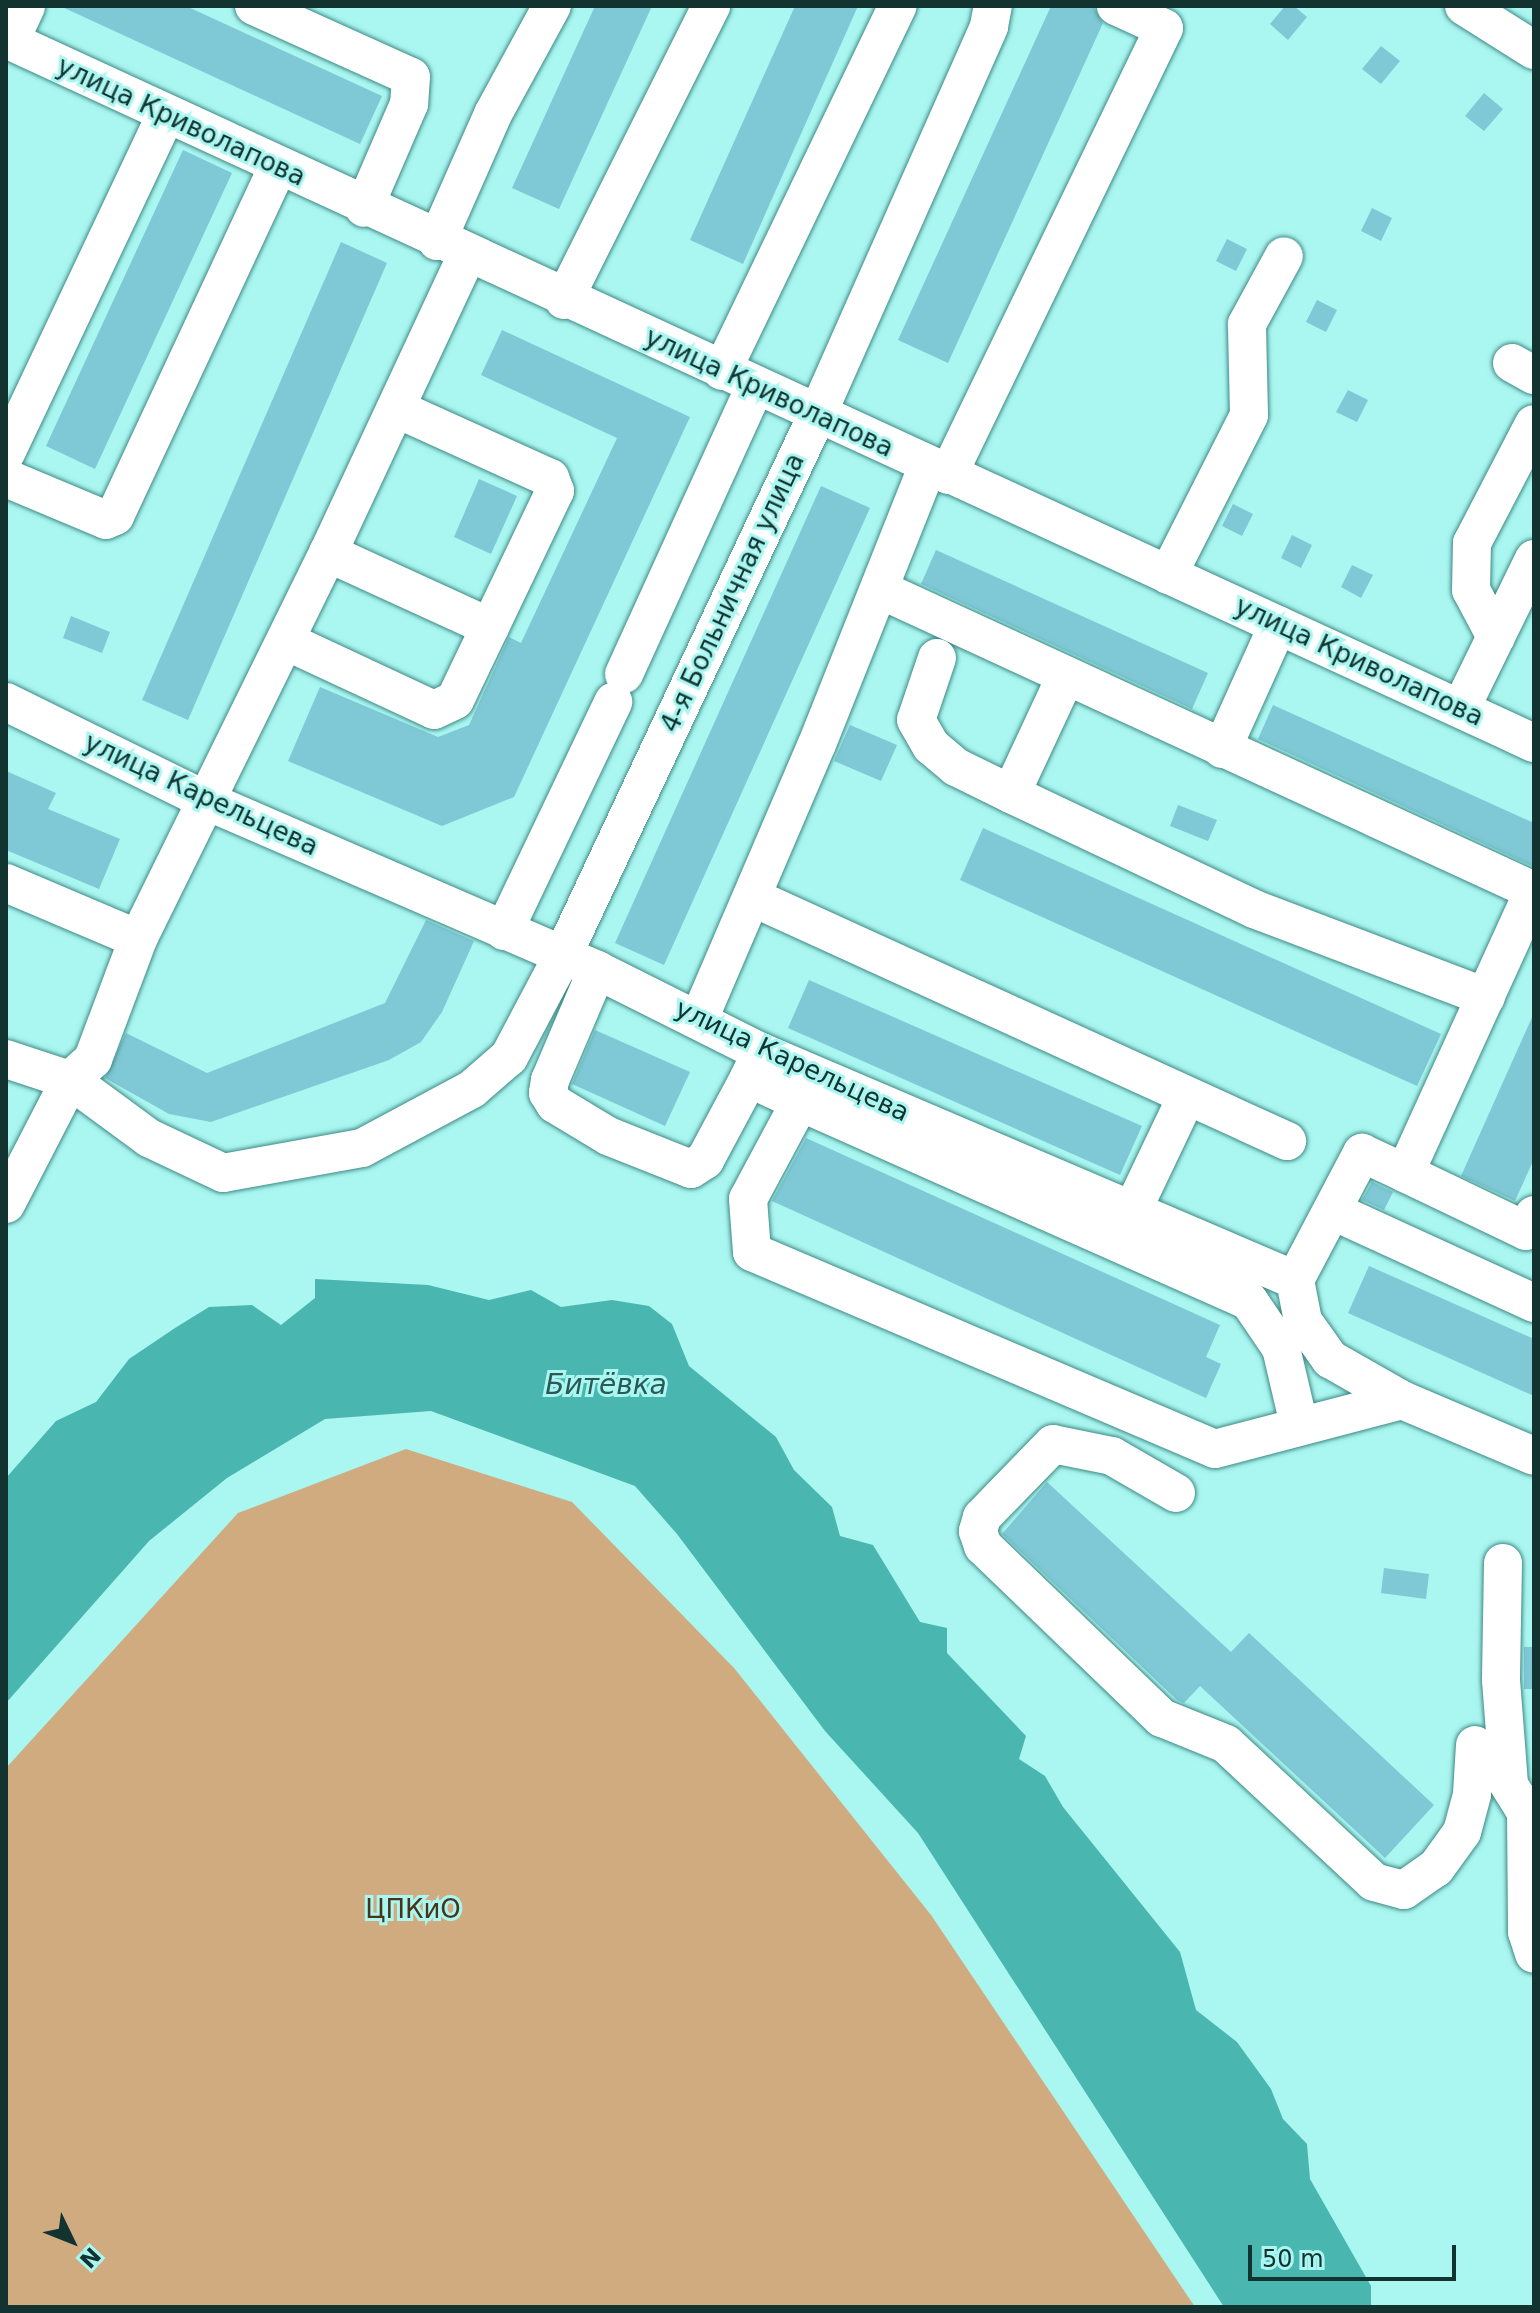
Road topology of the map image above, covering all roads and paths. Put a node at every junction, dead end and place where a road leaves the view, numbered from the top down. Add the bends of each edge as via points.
1 (26, 6) edge
2 (254, 6) edge
3 (552, 6) edge
4 (711, 6) edge
5 (898, 6) edge
6 (993, 6) edge
7 (1116, 6) edge
8 (1464, 6) edge
9 (8, 40) edge
10 (1534, 50) edge
11 (166, 114) junction
12 (277, 168) junction
13 (364, 208) junction
14 (452, 248) junction
15 (1284, 256) dead end
16 (564, 300) junction
17 (739, 379) junction
18 (397, 409) junction
19 (817, 415) junction
20 (1534, 424) edge
21 (6, 453) edge
22 (938, 470) junction
23 (6, 478) edge
24 (328, 553) junction
25 (1534, 559) edge
26 (1168, 575) junction
27 (881, 590) junction
28 (1278, 625) junction
29 (490, 627) junction
30 (1496, 637) junction
31 (286, 641) junction
32 (937, 658) dead end
33 (1065, 678) junction
34 (6, 702) edge
35 (1461, 708) junction
36 (1534, 743) edge
37 (1222, 749) junction
38 (1011, 794) junction
39 (207, 801) junction
40 (6, 883) edge
41 (1534, 891) edge
42 (754, 898) junction
43 (504, 931) junction
44 (138, 939) junction
45 (562, 957) junction
46 (597, 970) junction
47 (1486, 997) junction
48 (699, 1019) junction
49 (6, 1059) edge
50 (755, 1065) junction
51 (70, 1080) junction
52 (1187, 1096) junction
53 (800, 1102) junction
54 (1287, 1141) dead end
55 (1405, 1173) junction
56 (6, 1204) edge
57 (1133, 1209) junction
58 (1333, 1211) junction
59 (1534, 1215) edge
60 (1295, 1280) junction
61 (1534, 1303) edge
62 (1291, 1333) junction
63 (1402, 1400) junction
64 (1299, 1425) junction
65 (1534, 1456) edge
66 (1176, 1493) dead end
67 (1503, 1563) dead end
68 (1475, 1745) dead end
69 (1530, 1814) edge
70 (1534, 1954) edge

1 - 9 street
2 - 13 street via 411,77 409,104
3 - 14 street via 493,114
4 - 16 street
5 - 17 street
6 - 19 street, 4-я Больничная улица via 989,26
7 - 22 street via 1164,28
8 - 10 street
9 - 11 street, улица Криволапова
11 - 12 street, улица Криволапова
11 - 21 street
12 - 13 street, улица Криволапова
12 - 23 street via 115,516 106,520
13 - 14 street, улица Криволапова
14 - 16 street, улица Криволапова
14 - 18 street
15 - 26 street via 1247,324 1249,415
16 - 17 street, улица Криволапова
17 - 19 street, улица Криволапова
17 - 43 street via 618,688
18 - 24 street
18 - 29 street via 550,478 554,485
19 - 22 street, улица Криволапова
19 - 45 street, 4-я Больничная улица
20 - 30 street via 1472,543 1471,590
22 - 26 street, улица Криволапова
22 - 27 street
24 - 29 street
24 - 31 street
25 - 30 street
26 - 28 street, улица Криволапова
27 - 33 street
27 - 42 street
28 - 35 street, улица Криволапова
28 - 37 street
29 - 31 street via 455,700 434,710
30 - 35 street
31 - 39 street
32 - 38 street via 916,720 931,746 956,767
33 - 37 street
33 - 38 street
34 - 39 street, улица Карельцева
35 - 36 street, улица Криволапова
37 - 41 street
38 - 47 street via 1254,909
39 - 43 street, улица Карельцева
39 - 44 street
40 - 44 street
41 - 47 street
42 - 48 street
42 - 52 street
43 - 45 street, улица Карельцева
44 - 51 street via 93,1059
45 - 46 street, улица Карельцева
45 - 51 street, 4-я Больничная улица via 509,1057 472,1089 362,1148 223,1173 149,1138
46 - 48 street, улица Карельцева
46 - 50 street via 548,1093 555,1104 608,1136 691,1169 705,1160
47 - 55 street
48 - 50 street, улица Карельцева
49 - 51 street, 4-я Больничная улица
50 - 53 street
50 - 57 street, улица Карельцева
51 - 56 street
52 - 54 street
52 - 57 street
53 - 62 street via 1249,1301
53 - 64 street via 748,1199 752,1252 1215,1449
55 - 58 street via 1362,1153
55 - 59 street via 1526,1231
57 - 60 street, улица Карельцева
58 - 60 street
58 - 61 street
60 - 62 street
62 - 63 street
62 - 64 street
63 - 64 street
63 - 65 street
66 - 68 street via 1112,1456 1053,1444 982,1517 978,1531 983,1546 1162,1718 1226,1744 1374,1882 1404,1890 1436,1868 1462,1832 1472,1794
67 - 69 street via 1501,1680 1509,1785
69 - 70 street via 1527,1932

